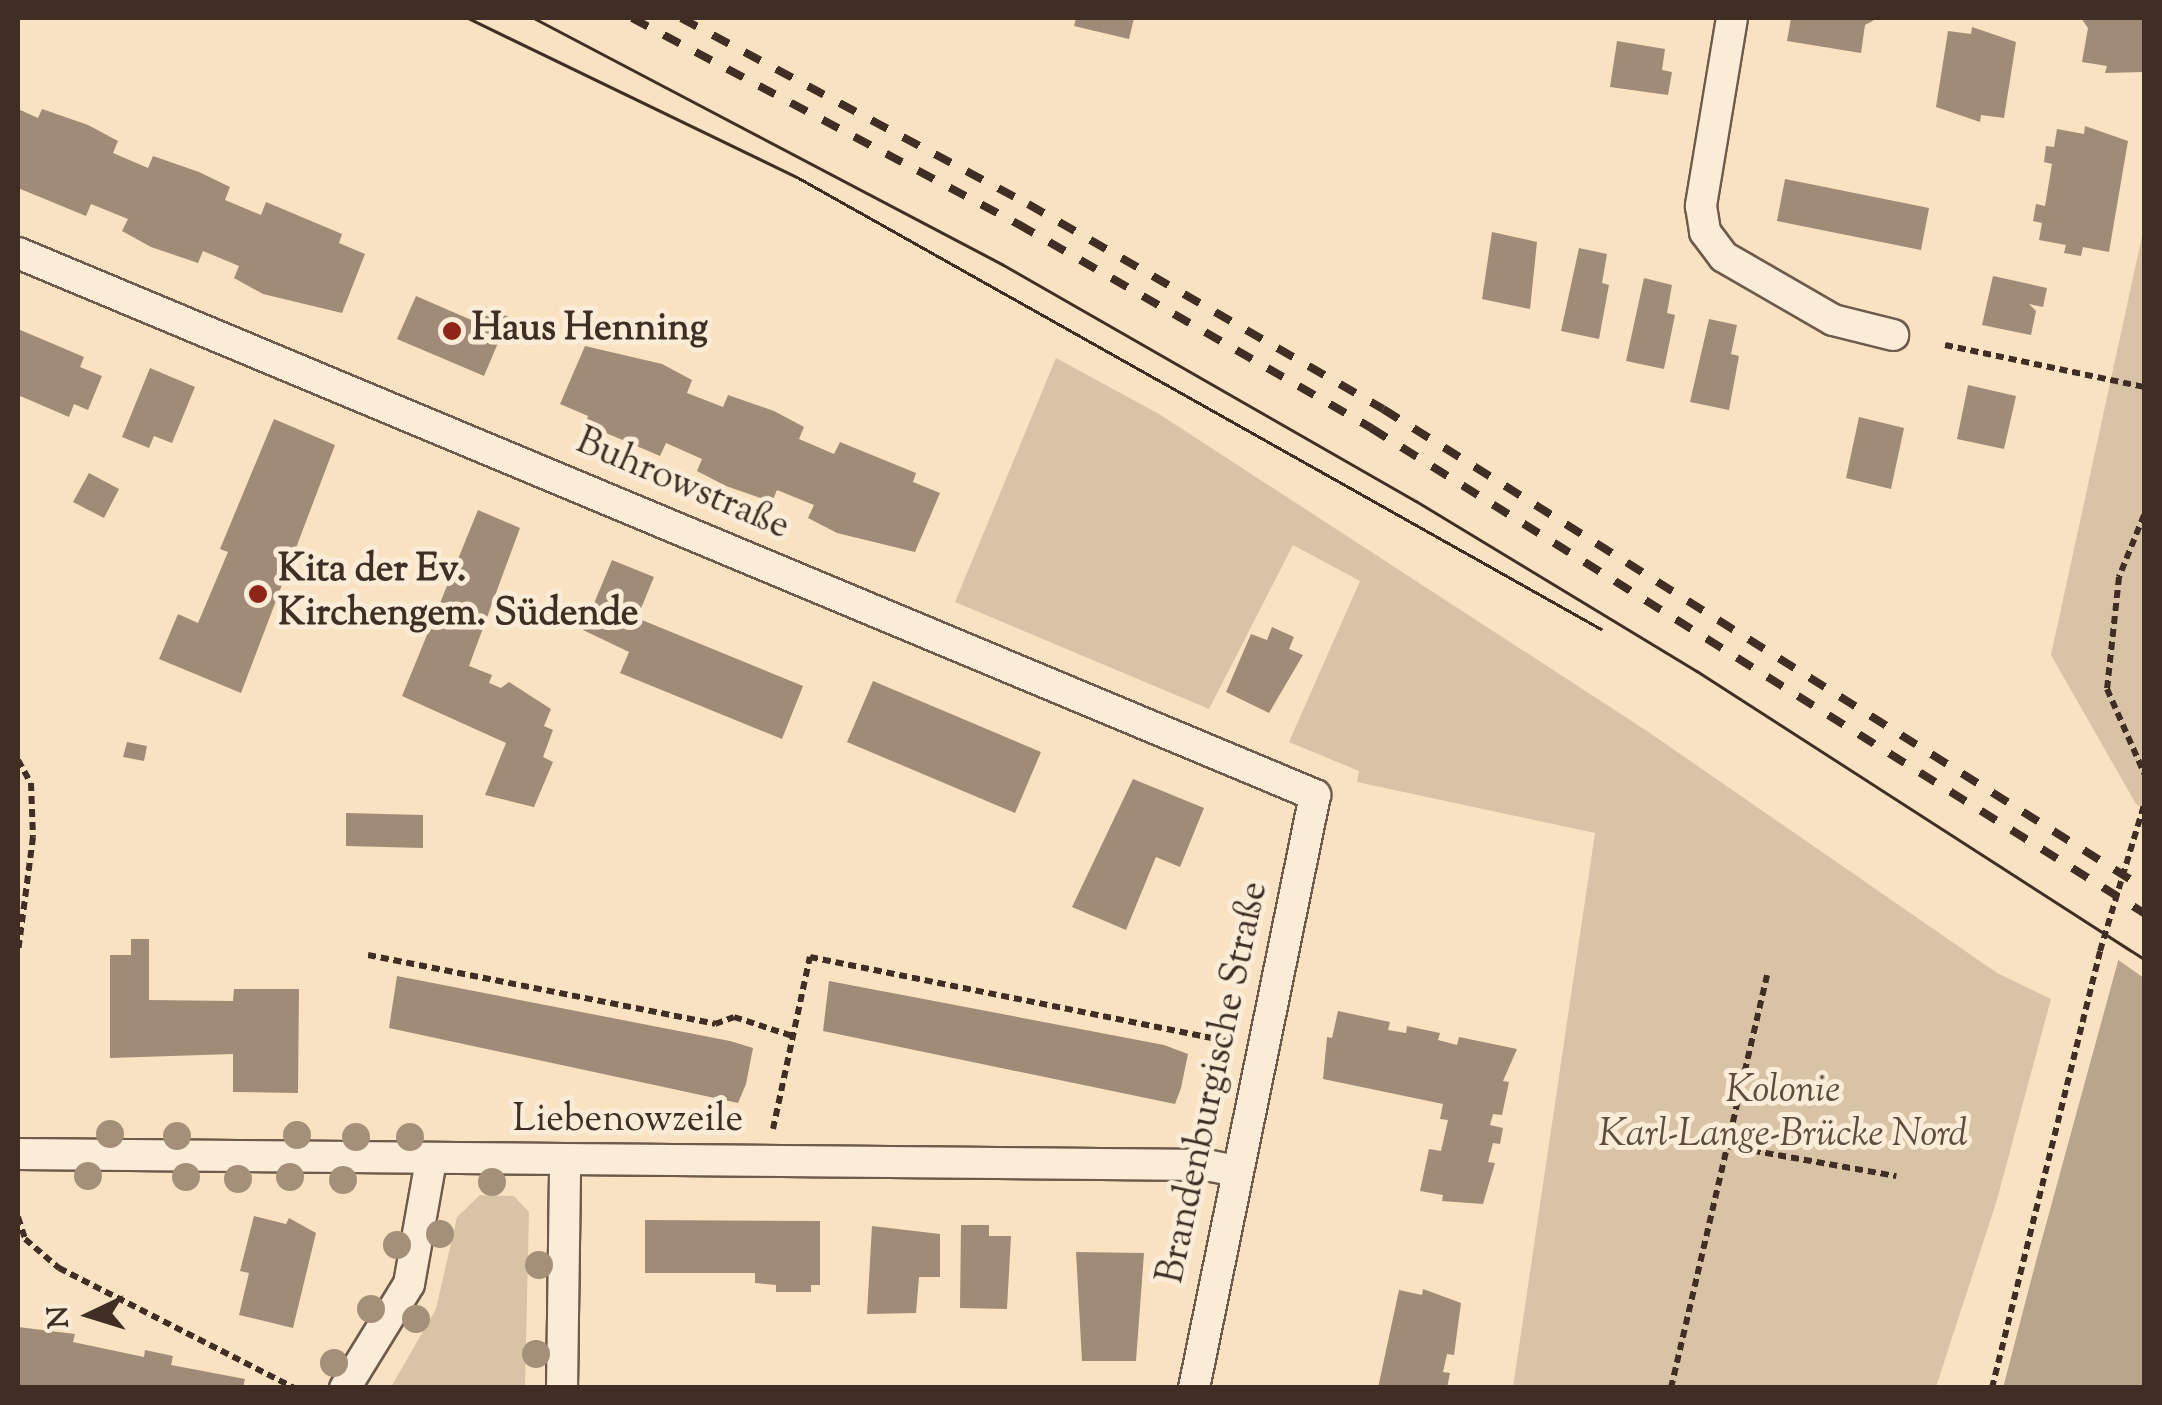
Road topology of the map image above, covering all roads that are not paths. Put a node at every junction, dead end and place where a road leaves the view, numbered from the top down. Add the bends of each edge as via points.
1 (1732, 18) edge
2 (18, 253) edge
3 (1892, 335) dead end
4 (1315, 795) joint
5 (18, 1154) edge
6 (431, 1161) junction
7 (566, 1162) junction
8 (1237, 1171) junction
9 (345, 1388) edge
10 (562, 1388) edge
11 (1194, 1388) edge

1 - 3 street via 1701,206 1705,232 1724,256 1833,320
2 - 4 street, Buhrowstraße
4 - 8 street, Brandenburgische Straße
5 - 6 street, Liebenowzeile
6 - 7 street, Liebenowzeile
6 - 9 street via 409,1284
7 - 8 street, Liebenowzeile via 1206,1165
7 - 10 street
8 - 11 street, Brandenburgische Straße

